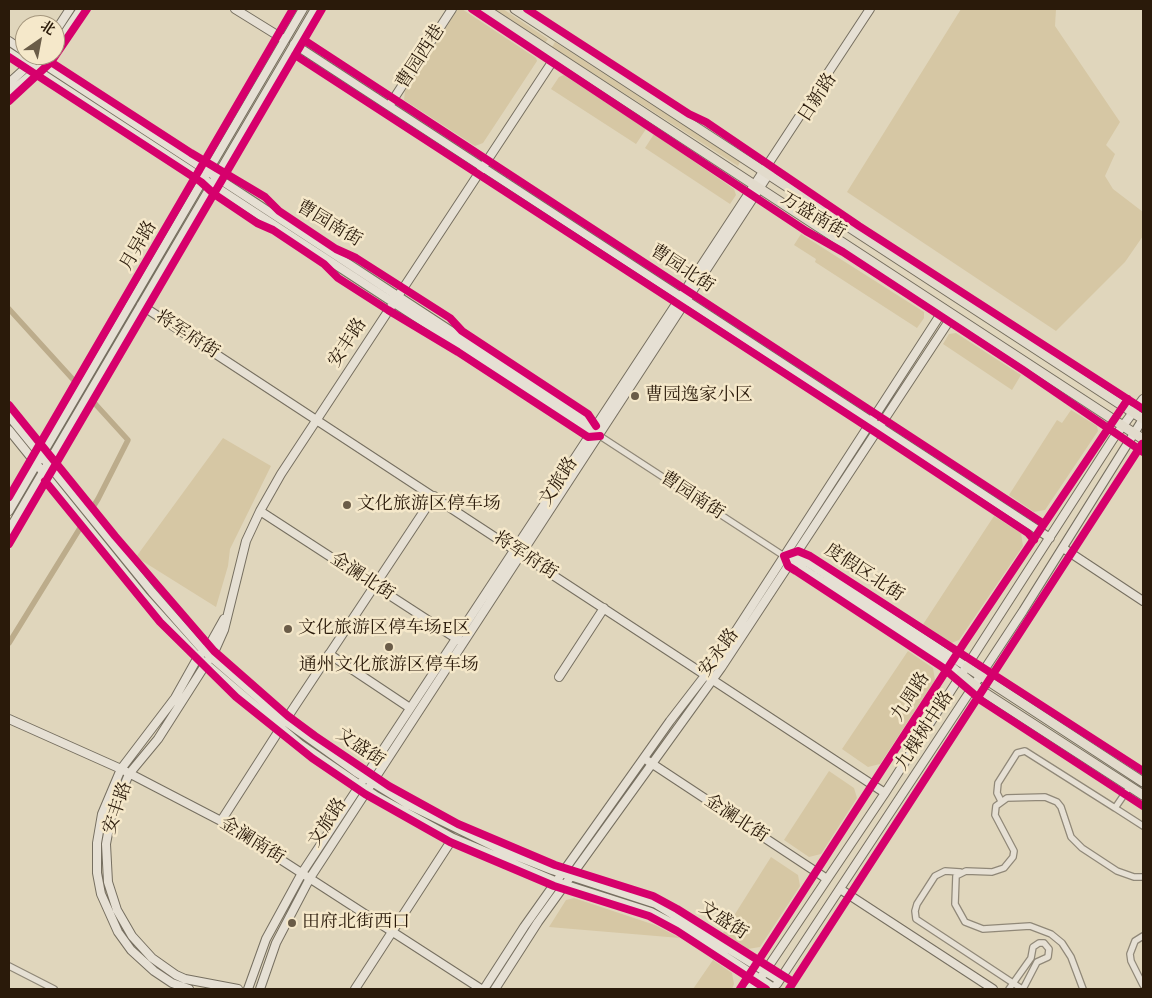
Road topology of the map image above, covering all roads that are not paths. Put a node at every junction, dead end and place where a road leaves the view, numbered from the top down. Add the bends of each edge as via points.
1 (81, 9) edge
2 (235, 9) edge
3 (303, 9) edge
4 (314, 9) edge
5 (452, 9) edge
6 (485, 9) edge
7 (515, 9) edge
8 (870, 9) edge
9 (876, 9) edge
10 (65, 33) edge
11 (285, 40) junction
12 (294, 44) junction
13 (9, 52) edge
14 (556, 56) junction
15 (34, 65) edge
16 (48, 65) edge
17 (33, 68) junction
18 (9, 83) edge
19 (9, 93) edge
20 (389, 106) junction
21 (482, 167) junction
22 (205, 174) junction
23 (766, 174) junction
24 (217, 177) junction
25 (212, 185) junction
26 (757, 186) junction
27 (398, 295) junction
28 (683, 299) junction
29 (392, 303) junction
30 (141, 304) junction
31 (944, 309) junction
32 (953, 315) junction
33 (1143, 399) edge
34 (1134, 413) junction
35 (9, 416) edge
36 (1143, 419) edge
37 (316, 420) junction
38 (872, 420) junction
39 (880, 425) junction
40 (1124, 426) junction
41 (594, 429) junction
42 (9, 430) edge
43 (1135, 433) junction
44 (600, 436) junction
45 (1143, 439) edge
46 (41, 455) junction
47 (47, 463) junction
48 (36, 464) junction
49 (44, 471) junction
50 (434, 496) junction
51 (9, 511) edge
52 (260, 511) junction
53 (9, 530) edge
54 (1050, 538) junction
55 (1063, 548) junction
56 (518, 552) junction
57 (784, 556) junction
58 (793, 559) junction
59 (237, 582) junction
60 (374, 585) junction
61 (1143, 601) edge
62 (604, 608) junction
63 (456, 638) junction
64 (463, 644) junction
65 (201, 654) junction
66 (329, 654) junction
67 (208, 660) junction
68 (964, 670) junction
69 (704, 674) junction
70 (981, 675) junction
71 (560, 677) dead end
72 (712, 679) junction
73 (974, 685) junction
74 (410, 708) junction
75 (9, 719) edge
76 (285, 721) junction
77 (280, 729) junction
78 (644, 758) junction
79 (652, 764) junction
80 (121, 769) junction
81 (130, 774) junction
82 (365, 777) junction
83 (372, 782) junction
84 (1143, 782) edge
85 (360, 785) junction
86 (1130, 786) junction
87 (367, 790) junction
88 (885, 793) junction
89 (1143, 795) edge
90 (1001, 801) junction
91 (1115, 808) junction
92 (222, 821) junction
93 (1143, 826) edge
94 (453, 838) junction
95 (960, 872) junction
96 (302, 873) junction
97 (563, 874) junction
98 (572, 877) junction
99 (1143, 877) edge
100 (310, 878) junction
101 (827, 879) junction
102 (557, 882) junction
103 (566, 884) junction
104 (840, 889) junction
105 (392, 932) junction
106 (1143, 936) edge
107 (9, 966) edge
108 (762, 975) junction
109 (1012, 983) junction
110 (1143, 985) edge
111 (775, 987) edge
112 (54, 989) edge
113 (190, 989) edge
114 (238, 989) edge
115 (248, 989) edge
116 (260, 989) edge
117 (355, 989) edge
118 (482, 989) edge
119 (495, 989) edge
120 (748, 989) edge
121 (758, 989) edge
122 (992, 989) edge
123 (1009, 989) edge
124 (1022, 989) edge
125 (1083, 989) edge

1 - 10 main road
2 - 11 main road
3 - 11 main road, 月异路
4 - 12 main road, 月异路
5 - 20 main road, 曹园西巷
6 - 14 main road, 万盛南街
7 - 23 main road, 万盛南街
8 - 23 main road, 日新路
9 - 23 main road, 日新路
11 - 22 main road, 月异路
12 - 20 main road, 曹园北街
12 - 24 main road, 月异路
13 - 17 main road, 曹园南街
14 - 21 main road, 安丰路
14 - 26 main road, 万盛南街
15 - 17 main road
16 - 22 main road, 曹园南街
17 - 18 main road
17 - 19 main road
17 - 22 main road, 曹园南街
20 - 21 main road, 曹园北街
21 - 27 main road, 安丰路
21 - 28 main road, 曹园北街
22 - 24 main road, 曹园南街
22 - 25 main road, 曹园南街
22 - 46 main road, 月异路
23 - 26 main road, 日新路
23 - 34 main road, 万盛南街
24 - 25 main road, 月异路
24 - 27 main road, 曹园南街
25 - 29 main road, 曹园南街
25 - 30 main road, 月异路
26 - 28 main road, 文旅路
26 - 31 main road, 万盛南街
27 - 29 main road, 安丰路
27 - 41 main road, 曹园南街
28 - 38 main road, 曹园北街
28 - 41 main road, 文旅路
28 - 44 main road, 文旅路
29 - 37 main road, 安丰路
29 - 41 main road, 曹园南街
30 - 37 main road, 将军府街
30 - 47 main road, 月异路
31 - 32 main road, 万盛南街
31 - 38 main road, 安永路
32 - 39 main road, 安永路
32 - 40 main road, 万盛南街
33 - 34 main road, 九棵树中路
34 - 36 main road, 万盛南街
34 - 40 main road, 九棵树中路
35 - 46 main road, 文盛街
36 - 43 main road, 九棵树中路
37 - 50 main road, 将军府街
37 - 52 main road, 安丰路
38 - 39 main road, 曹园北街
38 - 57 main road, 安永路
39 - 54 main road, 曹园北街
39 - 58 main road, 安永路
40 - 43 main road, 万盛南街
40 - 54 main road, 九棵树中路
41 - 44 main road, 曹园南街
41 - 56 main road, 文旅路
42 - 48 main road, 文盛街
43 - 45 main road, 万盛南街
43 - 55 main road, 九棵树中路
44 - 56 main road, 文旅路
44 - 57 street, 曹园南街
46 - 47 main road, 文盛街
46 - 48 main road, 月异路
47 - 49 main road, 月异路
47 - 65 main road, 文盛街
48 - 49 main road, 文盛街
48 - 51 main road, 月异路
49 - 53 main road, 月异路
49 - 65 main road, 文盛街 via 144,597
50 - 56 main road, 将军府街
50 - 60 main road
52 - 59 main road, 安丰路 via 246,541
52 - 60 main road, 金澜北街
54 - 68 main road, 九棵树中路
55 - 61 main road
55 - 70 main road, 九棵树中路
56 - 62 main road, 将军府街
56 - 63 main road, 文旅路
56 - 64 main road, 文旅路
57 - 58 main road, 曹园南街
57 - 69 main road, 安永路 via 717,660
58 - 68 main road, 曹园南街 via 950,665
58 - 72 main road, 安永路
59 - 65 main road, 安丰路 via 227,614
59 - 67 main road, 安丰路 via 224,630
60 - 63 main road, 金澜北街
60 - 66 main road
62 - 69 main road, 将军府街
62 - 71 main road
63 - 64 main road, 金澜北街
63 - 74 main road, 文旅路
64 - 83 main road, 文旅路
65 - 67 main road, 文盛街
65 - 80 main road, 安丰路 via 175,698
66 - 74 main road
66 - 76 main road
67 - 76 main road, 文盛街
67 - 77 main road, 文盛街
67 - 81 main road, 安丰路 via 158,739
68 - 70 main road
68 - 73 main road
68 - 88 main road, 九棵树中路
69 - 72 main road, 将军府街
69 - 78 main road, 安永路
70 - 73 main road, 九棵树中路
70 - 84 main road
72 - 79 main road, 安永路
72 - 88 main road, 将军府街
73 - 86 main road
73 - 104 main road, 九棵树中路
74 - 82 main road, 文旅路
75 - 80 main road, 金澜南街
76 - 82 main road, 文盛街
77 - 85 main road, 文盛街
77 - 92 main road
78 - 79 main road, 金澜北街
78 - 97 main road, 安永路
79 - 98 main road, 安永路
79 - 101 main road, 金澜北街
80 - 81 main road, 金澜南街
80 - 113 main road, 安丰路 via 102,814 97,843 97,873 104,904 118,932 138,957 163,978
81 - 92 main road, 金澜南街
81 - 114 main road, 安丰路 via 112,817 106,844 108,882 121,919 144,951 168,970 184,979
82 - 83 main road, 文盛街
82 - 85 main road, 文旅路
83 - 87 main road, 文旅路
83 - 97 main road, 文盛街 via 460,830
85 - 87 main road, 文盛街
85 - 96 main road, 文旅路
86 - 89 main road
86 - 91 street
87 - 94 main road, 文盛街
87 - 100 main road, 文旅路
88 - 101 main road, 九棵树中路
90 - 91 street via 997,793 998,783 1017,754 1024,751
90 - 95 street via 996,806 995,815 1011,842 1013,857 998,871
90 - 99 street via 1007,798 1050,798 1061,807 1075,842 1117,871
91 - 93 street
92 - 96 main road, 金澜南街
94 - 102 main road, 文盛街
94 - 105 main road
95 - 109 street via 945,871 935,876 917,904 916,919
95 - 125 street via 954,880 955,904 965,922 982,929 1030,926 1051,934 1071,957
96 - 100 main road, 金澜南街
96 - 115 main road, 文旅路 via 266,938
97 - 98 main road, 文盛街
97 - 102 main road, 安永路
98 - 103 main road, 安永路
98 - 108 main road, 文盛街 via 656,904
100 - 105 main road, 金澜南街
100 - 116 main road, 文旅路 via 276,943
101 - 108 main road, 九棵树中路
102 - 103 main road, 文盛街
102 - 118 main road, 安永路
103 - 108 main road, 文盛街 via 651,912
103 - 119 main road, 安永路
104 - 111 main road, 九棵树中路
104 - 122 main road
105 - 117 main road
105 - 118 main road, 金澜南街
106 - 110 street via 1135,941 1130,954
107 - 112 street
108 - 111 main road, 文盛街
108 - 120 main road
108 - 121 main road, 九棵树中路
109 - 123 street
109 - 124 street
109 - 124 street via 1031,958 1032,947 1044,943 1049,949 1048,957 1037,962

